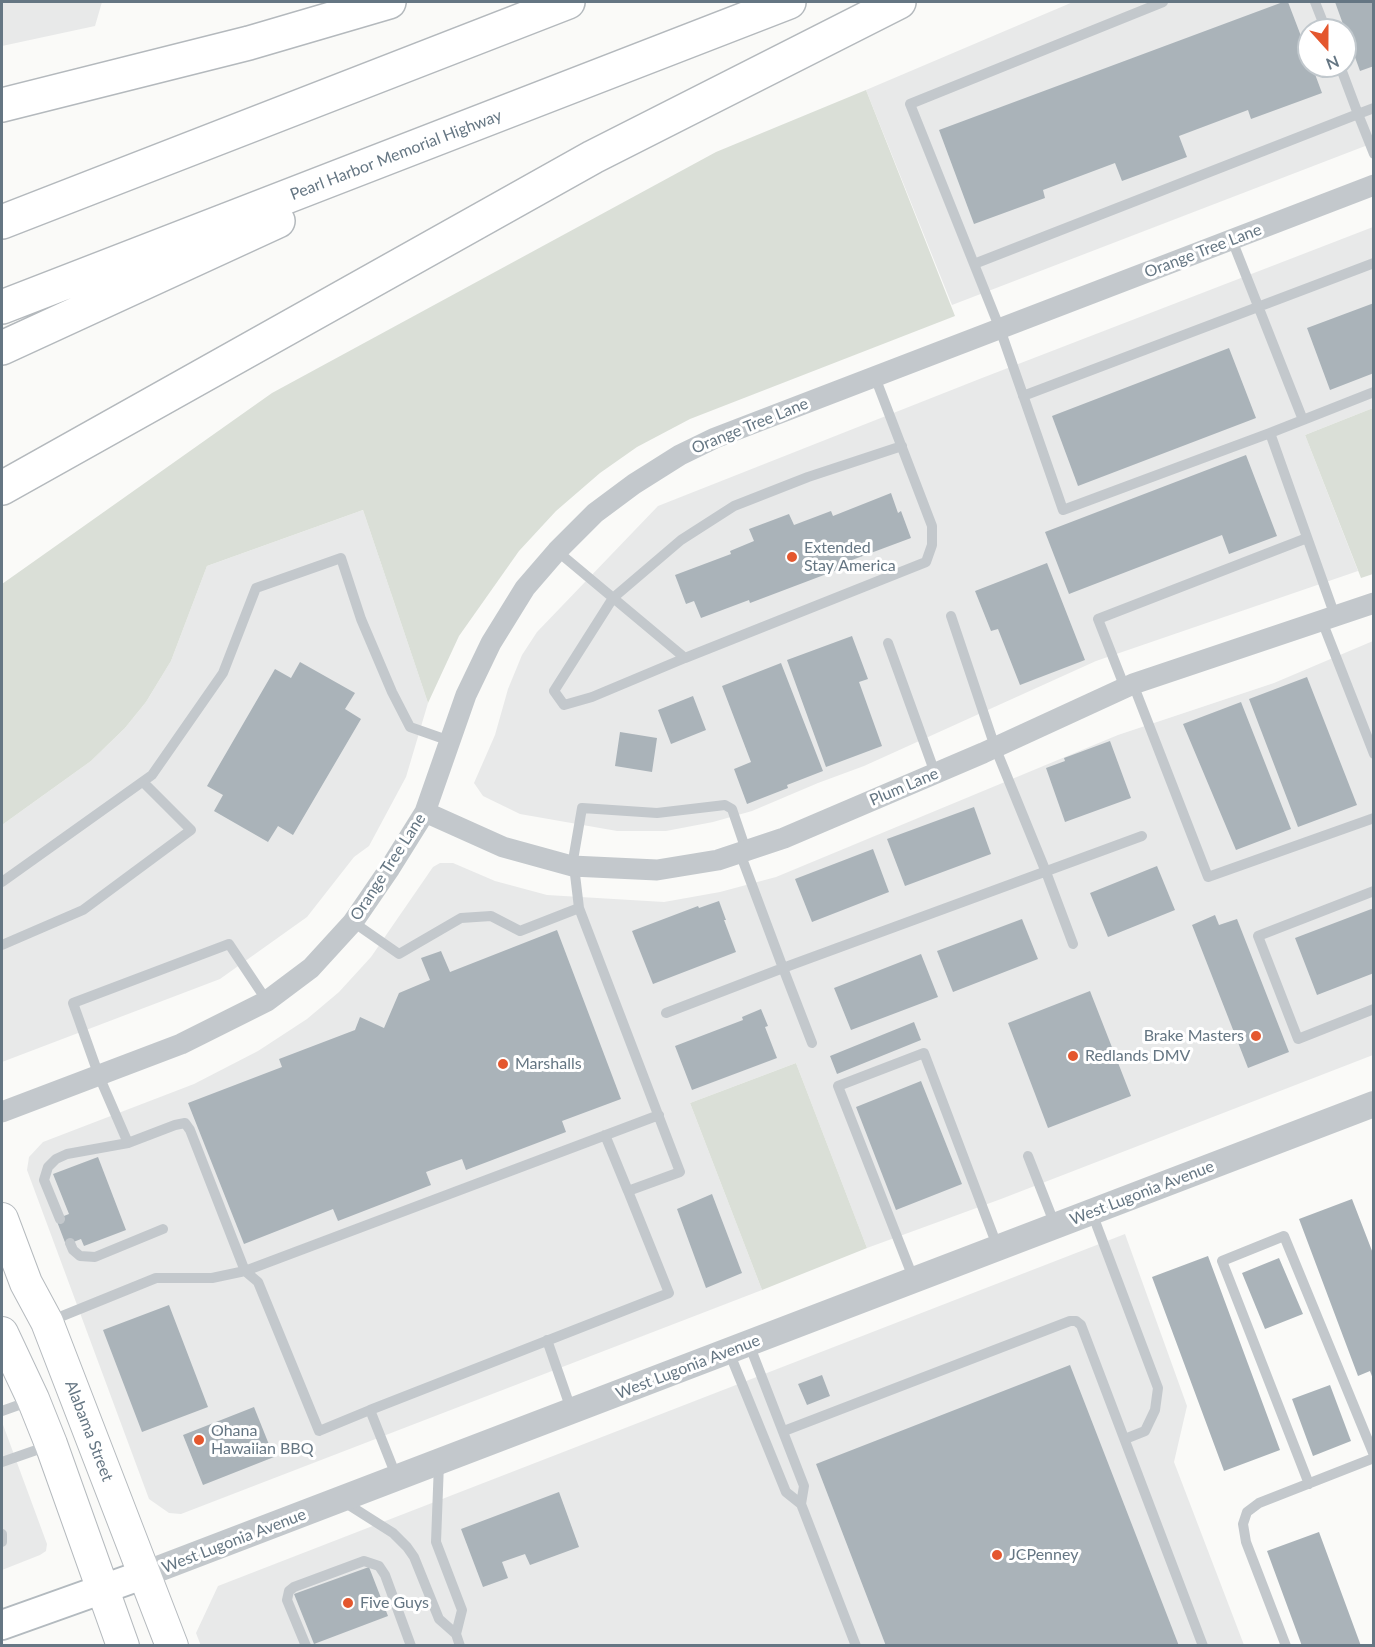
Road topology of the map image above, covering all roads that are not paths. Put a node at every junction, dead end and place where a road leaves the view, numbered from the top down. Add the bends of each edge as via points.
1 (389, 2) edge
2 (568, 2) edge
3 (789, 2) edge
4 (899, 2) edge
5 (1163, 2) edge
6 (1315, 2) edge
7 (1321, 18) edge
8 (1344, 78) edge
9 (2, 105) edge
10 (1374, 108) edge
11 (511, 110) junction
12 (1358, 114) junction
13 (1374, 154) edge
14 (1374, 185) edge
15 (2, 222) edge
16 (1232, 240) junction
17 (1374, 262) edge
18 (974, 264) junction
19 (2, 306) edge
20 (1258, 307) junction
21 (1000, 329) junction
22 (2, 348) edge
23 (875, 377) junction
24 (1374, 392) edge
25 (1023, 396) junction
26 (1303, 420) junction
27 (1270, 433) junction
28 (902, 446) junction
29 (2, 488) edge
30 (1307, 538) junction
31 (557, 551) junction
32 (613, 598) junction
33 (1374, 603) edge
34 (951, 616) dead end
35 (1328, 618) junction
36 (888, 643) dead end
37 (685, 658) junction
38 (1129, 686) junction
39 (450, 741) junction
40 (995, 747) junction
41 (1374, 754) edge
42 (935, 773) junction
43 (143, 782) junction
44 (425, 812) junction
45 (1374, 818) edge
46 (1142, 836) dead end
47 (743, 852) junction
48 (573, 866) junction
49 (1046, 872) junction
50 (2, 882) edge
51 (1374, 891) edge
52 (579, 908) junction
53 (353, 922) junction
54 (1073, 944) dead end
55 (2, 945) edge
56 (783, 968) junction
57 (267, 1001) junction
58 (1374, 1009) edge
59 (666, 1013) dead end
60 (812, 1043) dead end
61 (99, 1076) junction
62 (1374, 1104) edge
63 (2, 1112) edge
64 (659, 1114) junction
65 (605, 1135) junction
66 (128, 1143) junction
67 (1028, 1156) dead end
68 (627, 1191) junction
69 (1092, 1212) junction
70 (2, 1219) edge
71 (60, 1219) dead end
72 (1056, 1226) junction
73 (163, 1229) dead end
74 (70, 1243) dead end
75 (998, 1248) junction
76 (245, 1271) junction
77 (915, 1280) junction
78 (47, 1322) junction
79 (2, 1333) edge
80 (547, 1340) junction
81 (739, 1348) junction
82 (33, 1400) junction
83 (370, 1410) junction
84 (2, 1411) edge
85 (572, 1412) junction
86 (784, 1431) junction
87 (1125, 1439) junction
88 (51, 1444) junction
89 (1374, 1456) edge
90 (2, 1462) edge
91 (440, 1463) junction
92 (398, 1478) junction
93 (1309, 1484) junction
94 (341, 1500) junction
95 (801, 1504) junction
96 (2, 1534) edge
97 (2, 1542) edge
98 (145, 1574) junction
99 (103, 1588) junction
100 (2, 1625) edge
101 (458, 1640) edge
102 (123, 1646) edge
103 (172, 1646) edge
104 (306, 1646) edge
105 (411, 1646) edge
106 (856, 1646) edge
107 (1203, 1646) edge
108 (1286, 1646) edge

1 - 9 highway via 249,43
2 - 15 highway
3 - 11 highway, Pearl Harbor Memorial Highway
4 - 29 highway via 593,157
5 - 18 lane via 910,104
6 - 7 lane
8 - 12 lane
10 - 12 lane
11 - 19 highway, Pearl Harbor Memorial Highway
11 - 22 highway
12 - 13 lane
12 - 18 lane
14 - 16 street, Orange Tree Lane
16 - 20 lane
16 - 21 street, Orange Tree Lane
17 - 20 lane
18 - 21 lane
20 - 25 lane
20 - 26 lane
21 - 23 street, Orange Tree Lane
21 - 25 lane
23 - 28 lane
23 - 31 street, Orange Tree Lane via 680,455 595,513
24 - 26 lane
25 - 27 lane via 1063,510
26 - 27 lane
27 - 30 lane
28 - 32 lane via 734,506 681,540
28 - 37 lane via 932,526 932,545 926,562
30 - 35 lane
30 - 38 lane via 1098,619
31 - 32 lane
31 - 39 street, Orange Tree Lane via 525,588 491,643
32 - 37 lane
32 - 37 lane via 554,691 564,705
33 - 35 street, Plum Lane
34 - 40 lane
35 - 38 street, Plum Lane
35 - 41 lane
36 - 42 lane
38 - 40 street, Plum Lane
38 - 45 lane via 1208,877
39 - 43 lane via 410,728 361,619 341,558 256,588 223,673 152,775
39 - 44 street, Orange Tree Lane
40 - 42 street, Plum Lane
40 - 49 lane
42 - 47 street, Plum Lane
43 - 50 lane
43 - 55 lane via 191,830 83,910
44 - 48 street, Plum Lane via 503,847
44 - 53 street, Orange Tree Lane
46 - 49 lane
47 - 48 street, Plum Lane via 657,870
47 - 48 lane via 732,809 725,805 657,813 582,808
47 - 56 lane
48 - 52 lane
49 - 54 lane
49 - 56 lane
51 - 58 lane via 1258,936 1298,1038
52 - 53 lane via 520,932 491,916 461,918 399,954
52 - 64 lane
53 - 57 street, Orange Tree Lane via 311,968
56 - 59 lane
56 - 60 lane
57 - 61 street, Orange Tree Lane via 181,1044
57 - 61 lane via 229,944 73,1002
61 - 63 street, Orange Tree Lane
61 - 66 lane
62 - 69 street, West Lugonia Avenue
64 - 65 lane
64 - 68 lane via 680,1172
65 - 68 lane
65 - 76 lane
66 - 71 lane via 67,1154 48,1167 44,1180
66 - 76 lane via 185,1123
67 - 72 lane
68 - 80 lane via 669,1293
69 - 72 street, West Lugonia Avenue
69 - 87 lane via 1158,1388 1155,1410 1145,1431
70 - 78 main road, Alabama Street via 26,1283
72 - 75 street, West Lugonia Avenue
73 - 74 lane via 94,1257 80,1256
75 - 77 street, West Lugonia Avenue
75 - 77 lane via 924,1053 838,1086
76 - 78 lane via 212,1278 156,1278
76 - 83 lane via 258,1282 319,1431
77 - 81 street, West Lugonia Avenue
78 - 98 main road, Alabama Street
79 - 82 main road
80 - 83 lane
80 - 85 lane
81 - 85 street, West Lugonia Avenue
81 - 86 lane
81 - 95 lane via 786,1492
82 - 84 lane
82 - 88 main road
83 - 92 lane
85 - 91 street, West Lugonia Avenue
86 - 87 lane via 1076,1321 1081,1325
86 - 95 lane via 804,1486
87 - 107 lane
88 - 90 lane
88 - 99 main road
89 - 93 lane
89 - 93 lane via 1284,1236 1222,1260
91 - 92 street, West Lugonia Avenue
91 - 101 lane via 435,1542 462,1610
92 - 94 street, West Lugonia Avenue
93 - 108 lane via 1259,1503 1246,1512 1242,1524
94 - 98 street, West Lugonia Avenue
94 - 101 lane via 393,1533 407,1547 439,1619
95 - 106 lane
96 - 97 lane
98 - 99 main road, West Lugonia Avenue
98 - 103 main road, Alabama Street
99 - 100 main road, West Lugonia Avenue
99 - 102 main road
104 - 105 lane via 287,1600 289,1591 364,1561 379,1566 385,1575

